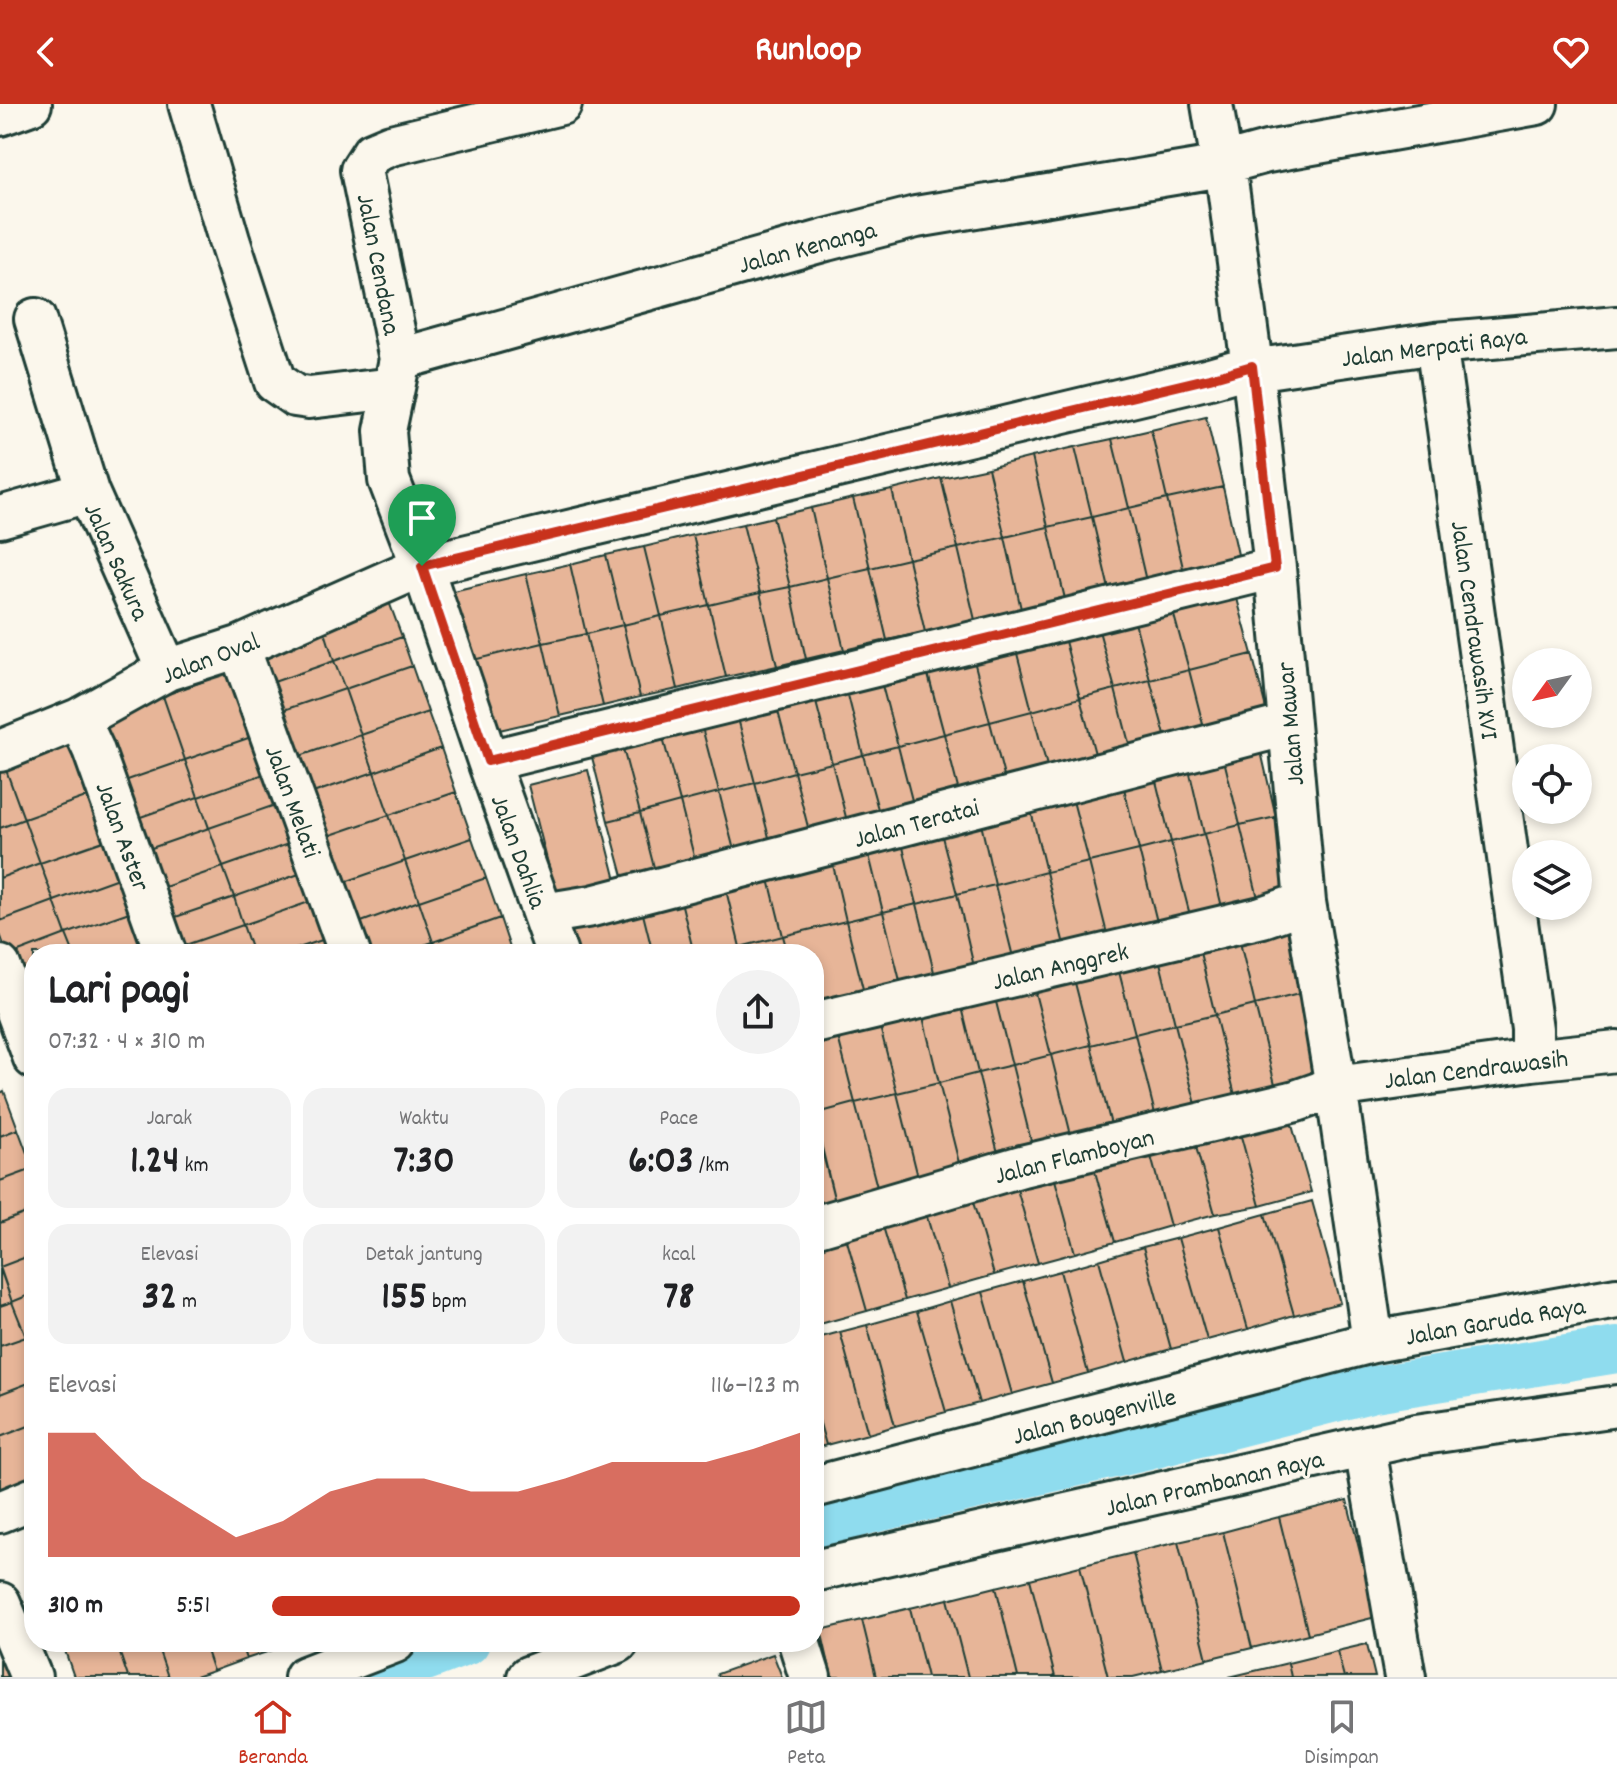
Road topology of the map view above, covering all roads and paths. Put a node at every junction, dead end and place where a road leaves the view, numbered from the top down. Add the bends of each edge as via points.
1 (31, 104) edge
2 (189, 104) edge
3 (561, 104) edge
4 (1212, 104) edge
5 (1537, 104) edge
6 (1423, 114) edge
7 (0, 115) edge
8 (1222, 164) junction
9 (35, 319) dead end
10 (1616, 338) edge
11 (1436, 343) junction
12 (1252, 366) junction
13 (397, 373) junction
14 (88, 492) junction
15 (0, 517) edge
16 (422, 566) junction
17 (1275, 568) junction
18 (239, 647) junction
19 (167, 670) junction
20 (79, 719) junction
21 (1288, 725) junction
22 (0, 751) edge
23 (488, 761) junction
24 (1305, 902) junction
25 (543, 914) junction
26 (162, 944) edge
27 (346, 944) edge
28 (554, 944) edge
29 (0, 966) edge
30 (824, 1021) edge
31 (24, 1031) edge
32 (1617, 1051) edge
33 (1532, 1060) junction
34 (1336, 1087) junction
35 (824, 1224) edge
36 (1617, 1298) edge
37 (1373, 1342) junction
38 (1617, 1406) edge
39 (1365, 1448) junction
40 (824, 1484) edge
41 (24, 1502) edge
42 (0, 1512) edge
43 (824, 1569) edge
44 (0, 1603) edge
45 (369, 1652) edge
46 (592, 1652) edge
47 (802, 1652) edge
48 (31, 1677) edge
49 (305, 1677) edge
50 (528, 1677) edge
51 (810, 1677) edge
52 (1405, 1677) edge

1 - 7 street
2 - 13 street, Jalan Kenanga via 275,382 295,396 309,398
3 - 13 street, Jalan Cendana via 391,145 372,153 361,170
4 - 8 street, Jalan Mawar
5 - 6 street, Jalan Kenanga
6 - 8 street, Jalan Kenanga
8 - 12 street, Jalan Mawar
8 - 13 street, Jalan Kenanga via 916,217
9 - 14 street
10 - 11 street, Jalan Merpati Raya
11 - 12 street, Jalan Merpati Raya
11 - 33 street, Jalan Cendrawasih XVI via 1532,1029
12 - 16 street, Jalan Merpati Raya
12 - 17 street, Jalan Mawar
13 - 16 street, Jalan Cendana via 385,431 389,480
14 - 15 street, Jalan Sakura
14 - 19 street, Jalan Sakura
16 - 18 street, Jalan Oval
16 - 23 street, Jalan Dahlia
17 - 21 street, Jalan Mawar
17 - 23 street
18 - 19 street, Jalan Oval
18 - 27 street, Jalan Melati
19 - 20 street, Jalan Oval
20 - 22 street, Jalan Oval
20 - 26 street, Jalan Aster
21 - 24 street, Jalan Mawar
21 - 25 street, Jalan Teratai via 608,902
23 - 25 street, Jalan Dahlia
24 - 30 street, Jalan Anggrek via 1262,917
24 - 34 street, Jalan Mawar
25 - 28 street, Jalan Dahlia
29 - 31 street
32 - 33 street, Jalan Cendrawasih
33 - 34 street, Jalan Cendrawasih
34 - 35 street, Jalan Flamboyan via 1022,1166
34 - 37 street, Jalan Mawar
36 - 37 street, Jalan Garuda Raya
37 - 40 street, Jalan Bougenville
38 - 39 street, Jalan Prambanan Raya via 1416,1435
39 - 43 street, Jalan Prambanan Raya
39 - 52 street
41 - 42 street
44 - 48 street
45 - 49 street
46 - 50 street
47 - 51 street

